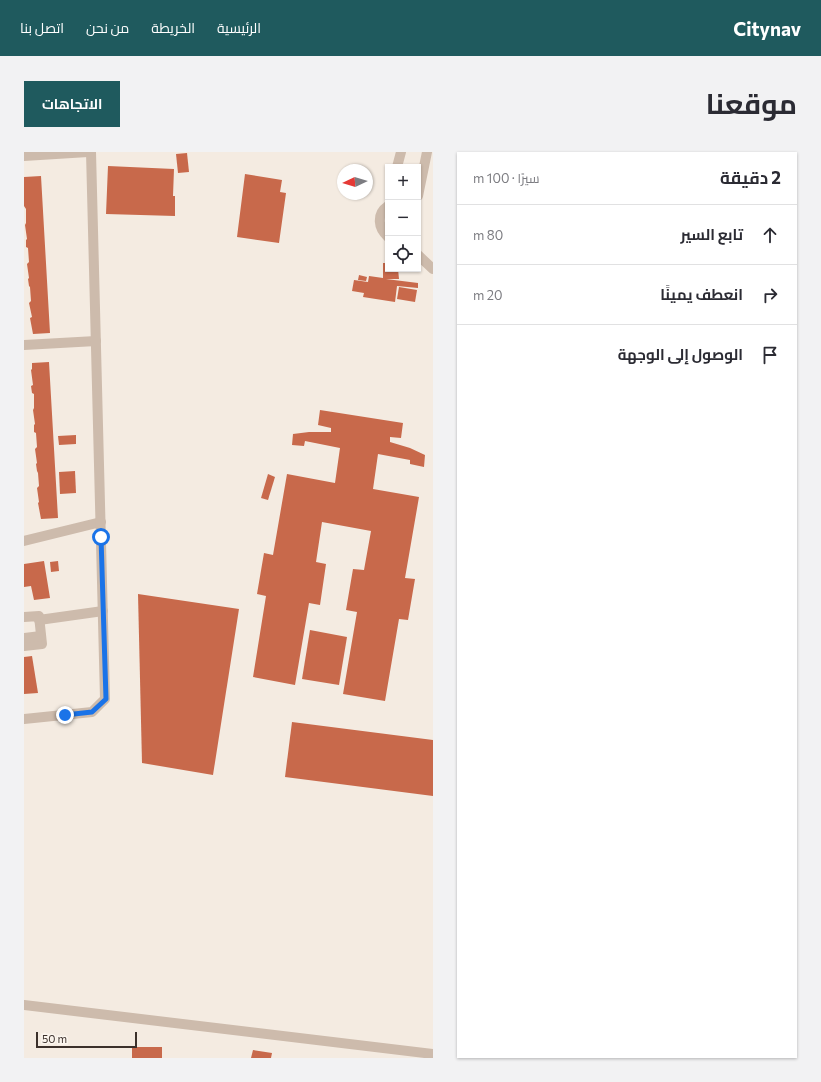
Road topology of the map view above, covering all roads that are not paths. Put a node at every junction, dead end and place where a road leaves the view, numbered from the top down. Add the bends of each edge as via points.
1 (88, 152) edge
2 (91, 152) edge
3 (401, 152) edge
4 (426, 152) edge
5 (24, 156) edge
6 (398, 164) edge
7 (421, 180) edge
8 (385, 207) edge
9 (385, 234) edge
10 (421, 258) edge
11 (433, 269) edge
12 (96, 341) junction
13 (24, 345) edge
14 (101, 522) junction
15 (24, 541) edge
16 (103, 611) junction
17 (24, 617) edge
18 (39, 620) junction
19 (41, 636) junction
20 (24, 638) edge
21 (24, 646) edge
22 (24, 719) edge
23 (24, 1005) edge
24 (433, 1054) edge

1 - 5 street
2 - 12 street
3 - 6 street
4 - 7 street
8 - 9 street via 379,222
10 - 11 street
12 - 13 street
12 - 14 street
14 - 15 street
14 - 16 street
16 - 18 street
16 - 22 street via 106,699 92,712
17 - 18 street via 39,616
18 - 19 street
19 - 20 street
19 - 21 street via 42,644
23 - 24 street

